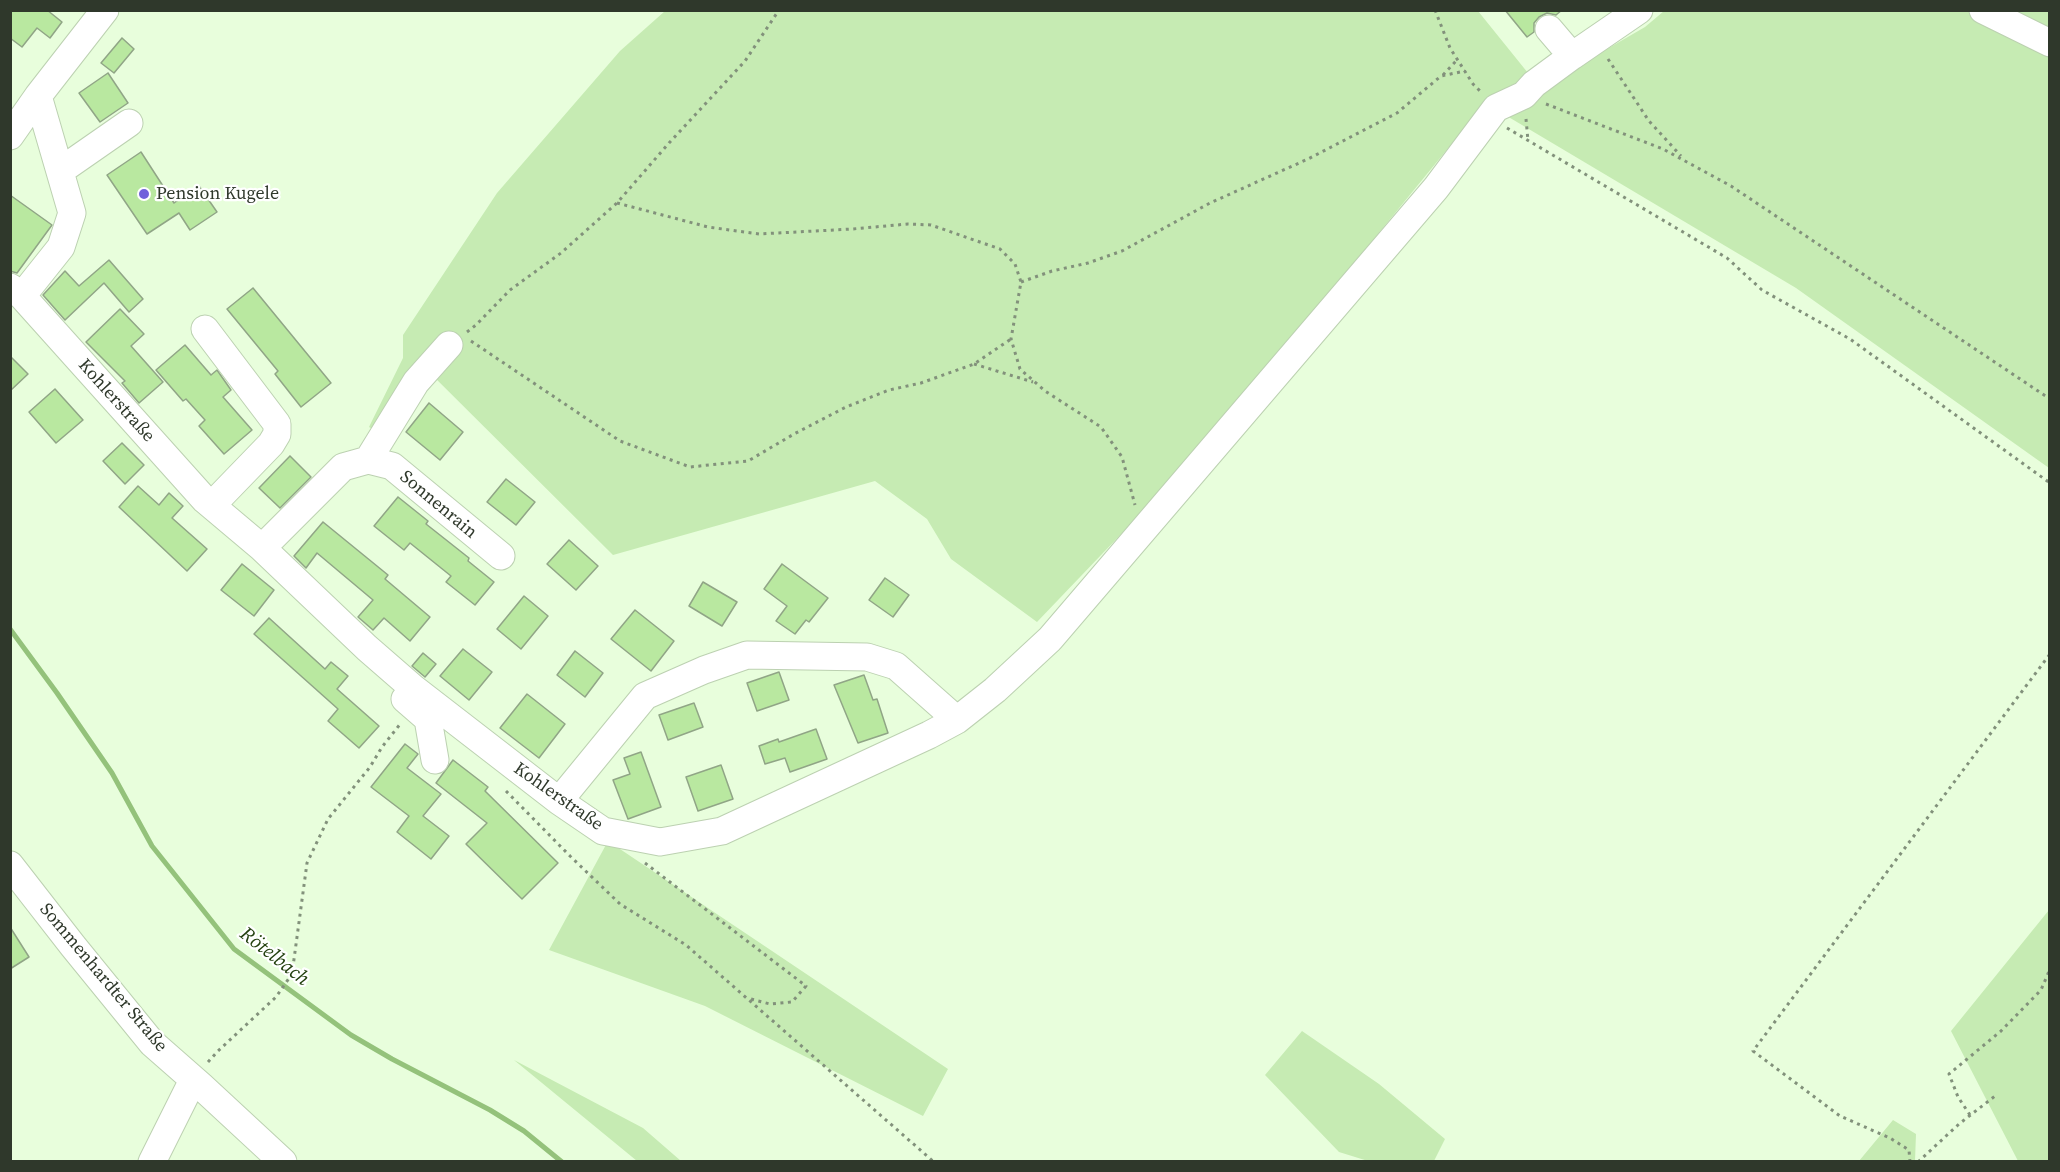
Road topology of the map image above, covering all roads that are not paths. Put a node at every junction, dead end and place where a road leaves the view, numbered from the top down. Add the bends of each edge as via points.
1 (105, 10) edge
2 (1640, 10) edge
3 (1983, 10) edge
4 (1549, 29) dead end
5 (2049, 43) edge
6 (1572, 56) junction
7 (38, 96) junction
8 (129, 123) dead end
9 (10, 136) edge
10 (60, 171) junction
11 (16, 292) edge
12 (205, 329) dead end
13 (456, 340) road end
14 (368, 460) junction
15 (212, 505) junction
16 (262, 548) junction
17 (501, 556) dead end
18 (367, 648) junction
19 (957, 720) junction
20 (435, 760) dead end
21 (559, 801) junction
22 (10, 865) edge
23 (197, 1083) junction
24 (152, 1161) edge
25 (283, 1161) edge

1 - 7 street
2 - 6 street
3 - 5 street
4 - 6 street
6 - 19 street, Kohlerstraße via 1524,95 1493,113 1436,188 1050,639
7 - 9 street
7 - 10 street, Kohlerstraße
8 - 10 street
10 - 11 street, Kohlerstraße via 72,213 61,247
11 - 15 street, Kohlerstraße
12 - 15 street via 277,424 271,444
13 - 14 street via 416,382
14 - 16 street via 343,467
14 - 17 street, Sonnenrain via 392,466
15 - 16 street, Kohlerstraße
16 - 18 street, Kohlerstraße
18 - 20 street via 386,681 428,719
18 - 21 street, Kohlerstraße
19 - 21 street, Kohlerstraße via 722,831 660,842 603,831
19 - 21 street via 896,666 867,657 747,655 645,696
22 - 23 street, Sommenhardter Straße via 152,1043
23 - 24 street
23 - 25 street, Sommenhardter Straße

